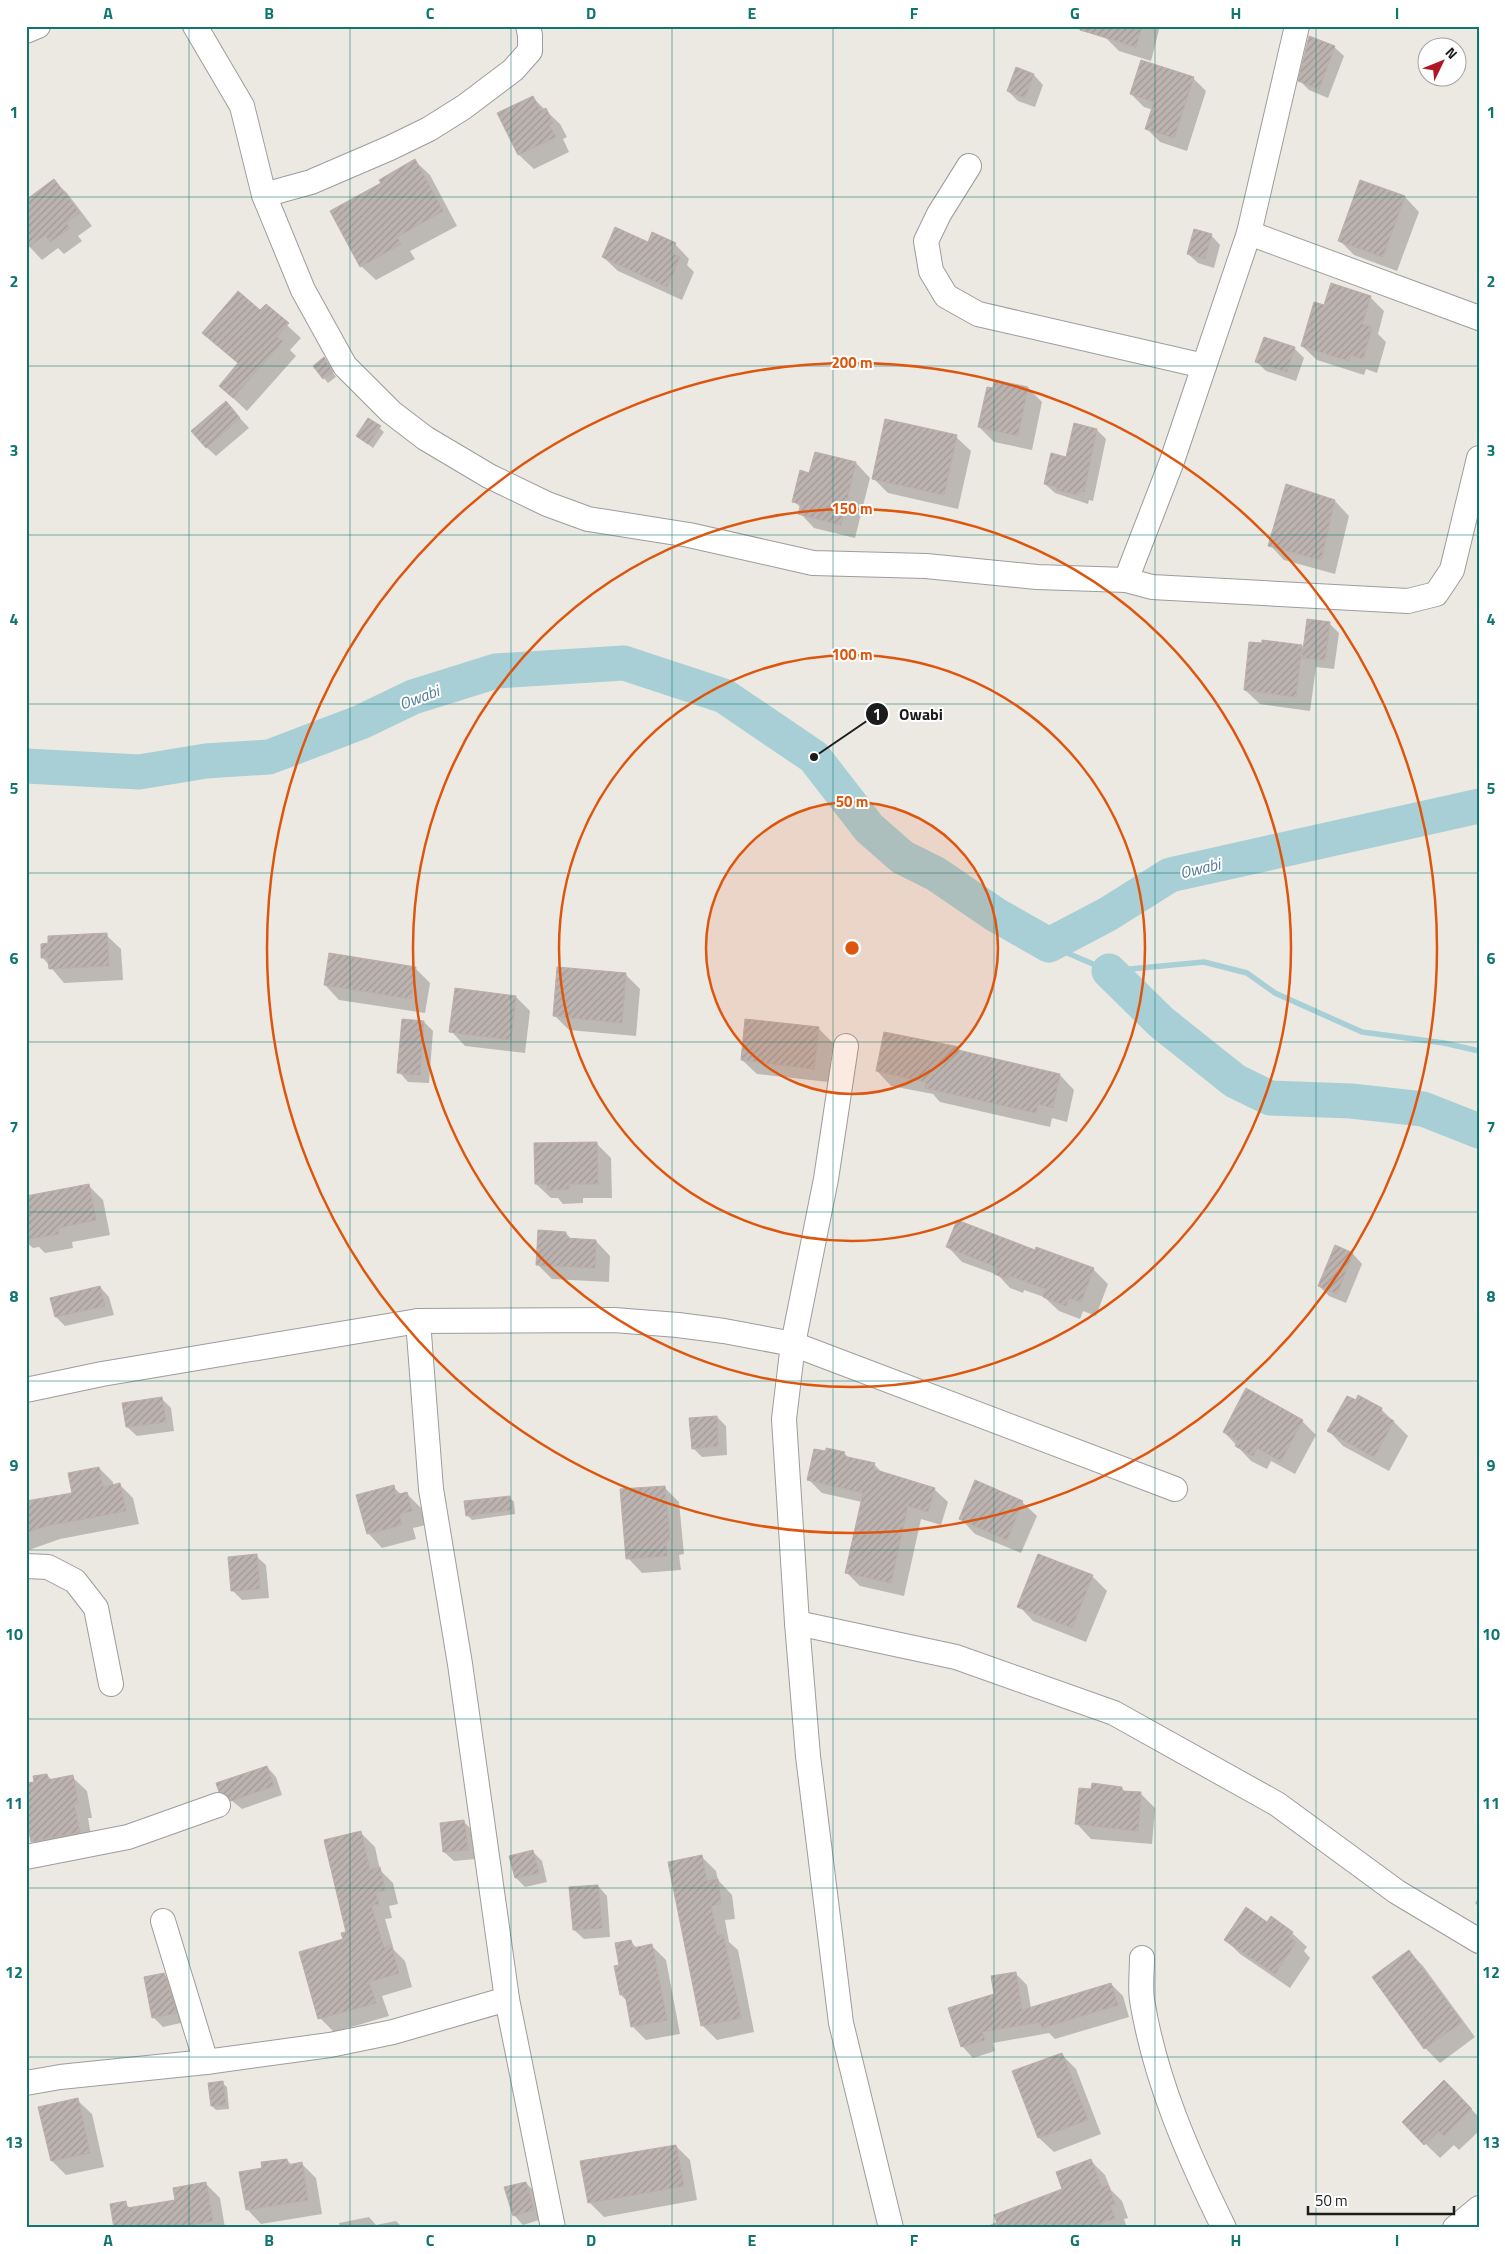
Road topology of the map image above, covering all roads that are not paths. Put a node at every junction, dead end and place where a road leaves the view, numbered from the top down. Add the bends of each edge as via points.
1 (38, 26) edge
2 (195, 26) edge
3 (528, 26) edge
4 (1296, 26) edge
5 (26, 31) edge
6 (969, 166) dead end
7 (264, 194) junction
8 (1248, 233) junction
9 (1479, 318) edge
10 (1204, 366) junction
11 (1479, 458) edge
12 (1126, 580) junction
13 (846, 1046) dead end
14 (418, 1321) junction
15 (793, 1344) junction
16 (26, 1390) edge
17 (1175, 1489) dead end
18 (26, 1566) edge
19 (797, 1622) junction
20 (111, 1684) dead end
21 (218, 1804) dead end
22 (26, 1857) edge
23 (163, 1922) dead end
24 (1479, 1941) edge
25 (1142, 1958) dead end
26 (507, 1999) junction
27 (206, 2062) junction
28 (26, 2083) edge
29 (1479, 2208) edge
30 (553, 2228) edge
31 (891, 2228) edge
32 (1224, 2228) edge
33 (1455, 2228) edge

1 - 5 street
2 - 7 street via 242,106
3 - 7 street via 530,51 512,70 464,107 429,129 381,152 311,182
4 - 8 street
6 - 10 street via 926,241 931,271 946,296 978,314
7 - 12 street via 303,290 345,366 391,412 425,438 489,476 547,504 588,519 689,535 813,563 926,566 1037,577
8 - 9 street
8 - 10 street
10 - 12 street
11 - 12 street via 1452,570 1436,594 1408,601 1152,587
13 - 15 street via 826,1179
14 - 15 street via 614,1320 724,1331
14 - 16 street via 102,1374
14 - 26 street via 431,1489 460,1664
15 - 17 street
15 - 19 street via 784,1419
18 - 20 street via 48,1567 75,1581 96,1608
19 - 24 street via 956,1657 1114,1713 1277,1804 1397,1892
19 - 31 street via 808,1756 841,2023
21 - 22 street via 128,1837
23 - 27 street
25 - 32 street via 1142,1998 1155,2059 1178,2130
26 - 27 street via 393,2032 330,2045
26 - 30 street
27 - 28 street
29 - 33 street

